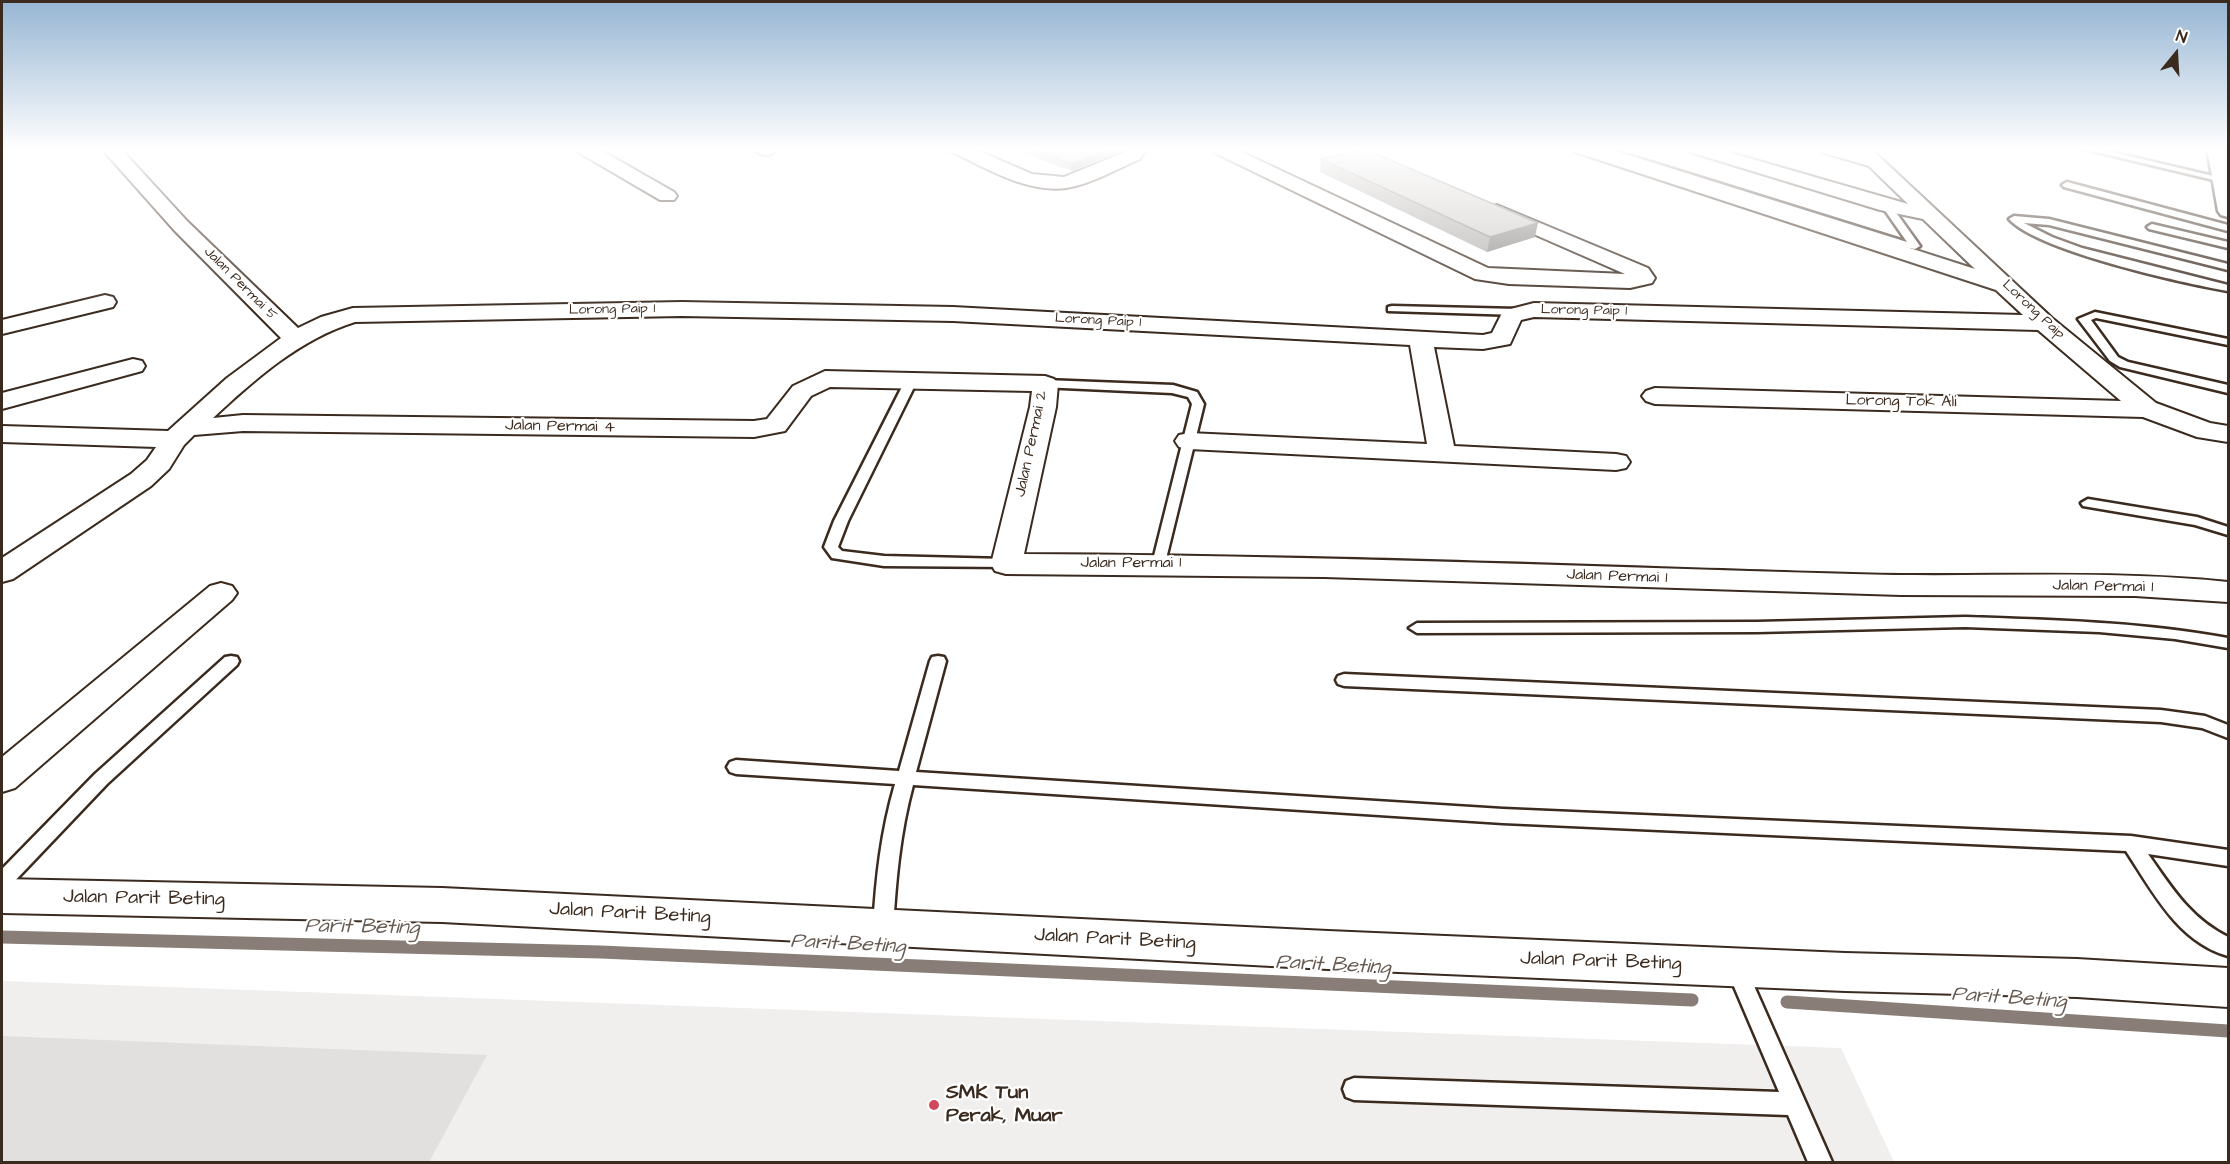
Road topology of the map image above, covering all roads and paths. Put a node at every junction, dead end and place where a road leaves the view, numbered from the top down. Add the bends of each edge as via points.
1 (159, 202) edge
2 (1333, 202) edge
3 (1748, 202) edge
4 (1769, 202) edge
5 (1875, 202) edge
6 (1918, 202) edge
7 (2132, 202) edge
8 (1478, 203) edge
9 (1887, 206) junction
10 (1930, 214) junction
11 (2152, 227) dead end
12 (2229, 228) edge
13 (2229, 245) edge
14 (2229, 267) edge
15 (2006, 286) junction
16 (2229, 288) edge
17 (105, 302) dead end
18 (1392, 309) dead end
19 (1518, 312) junction
20 (2044, 323) junction
21 (2, 327) edge
22 (1421, 339) junction
23 (297, 341) junction
24 (2229, 342) edge
25 (133, 366) dead end
26 (912, 379) junction
27 (1045, 384) junction
28 (2229, 389) edge
29 (1655, 396) dead end
30 (2, 401) edge
31 (2147, 409) junction
32 (2, 434) edge
33 (181, 434) junction
34 (2229, 434) edge
35 (1189, 441) junction
36 (1442, 453) junction
37 (1616, 462) dead end
38 (2088, 503) dead end
39 (2229, 531) edge
40 (1006, 564) junction
41 (1159, 564) junction
42 (2, 572) edge
43 (2229, 592) edge
44 (221, 593) dead end
45 (1417, 628) dead end
46 (2229, 643) edge
47 (231, 661) dead end
48 (938, 661) dead end
49 (1344, 680) dead end
50 (2229, 732) edge
51 (736, 767) dead end
52 (905, 777) junction
53 (2, 778) edge
54 (2131, 844) junction
55 (2229, 858) edge
56 (2, 881) edge
57 (2, 896) edge
58 (883, 928) junction
59 (2229, 946) edge
60 (1736, 967) junction
61 (2229, 988) edge
62 (1354, 1089) dead end
63 (1795, 1104) junction
64 (1820, 1162) edge

1 - 23 street, Jalan Permai 5
2 - 8 street via 1483,274 1644,278
3 - 15 street
4 - 9 lane via 1915,246
5 - 9 street
6 - 10 street, Lorong Paip
7 - 12 lane
9 - 10 street
10 - 15 street, Lorong Paip
11 - 13 lane
14 - 16 lane via 2049,222 2014,219 2026,229 2068,246
15 - 20 street, Lorong Paip
17 - 21 street
18 - 19 lane
19 - 20 street, Lorong Paip 1
19 - 22 street, Lorong Paip 1 via 1511,316 1504,334 1496,341
20 - 31 street, Lorong Paip
22 - 23 street, Lorong Paip 1 via 953,314 671,309 353,315 334,319
22 - 36 street
23 - 33 street, Lorong Paip 1 via 251,370
24 - 28 lane via 2095,315 2084,319 2114,359 2124,365
25 - 30 street
26 - 27 street, Jalan Permai 2
26 - 33 street, Jalan Permai 4 via 825,379 802,391 776,426 754,429 243,423
26 - 40 lane via 831,547 837,555 884,561
27 - 35 lane via 1173,389 1193,395 1198,404
27 - 40 street, Jalan Permai 2
29 - 31 street, Lorong Tok Ali
31 - 34 street, Lorong Paip via 2198,429
32 - 33 street, Jalan Permai 4
33 - 42 street, Lorong Paip 1 via 141,480
35 - 36 street
35 - 41 lane
36 - 37 street
38 - 39 lane via 2186,519
40 - 41 street, Jalan Permai 1
41 - 43 street, Jalan Permai 1 via 1878,585 2167,587
44 - 53 street
45 - 46 lane via 1965,622 2098,627
47 - 56 lane via 101,779
48 - 52 lane
49 - 50 lane via 2161,716 2205,722
51 - 52 lane
52 - 54 lane via 1503,816
52 - 58 lane via 887,865
54 - 55 lane
54 - 59 lane via 2176,910 2204,935
57 - 58 street, Jalan Parit Beting via 442,904
58 - 60 street, Jalan Parit Beting
60 - 61 street, Jalan Parit Beting via 2077,978
60 - 63 lane
62 - 63 lane
63 - 64 lane

